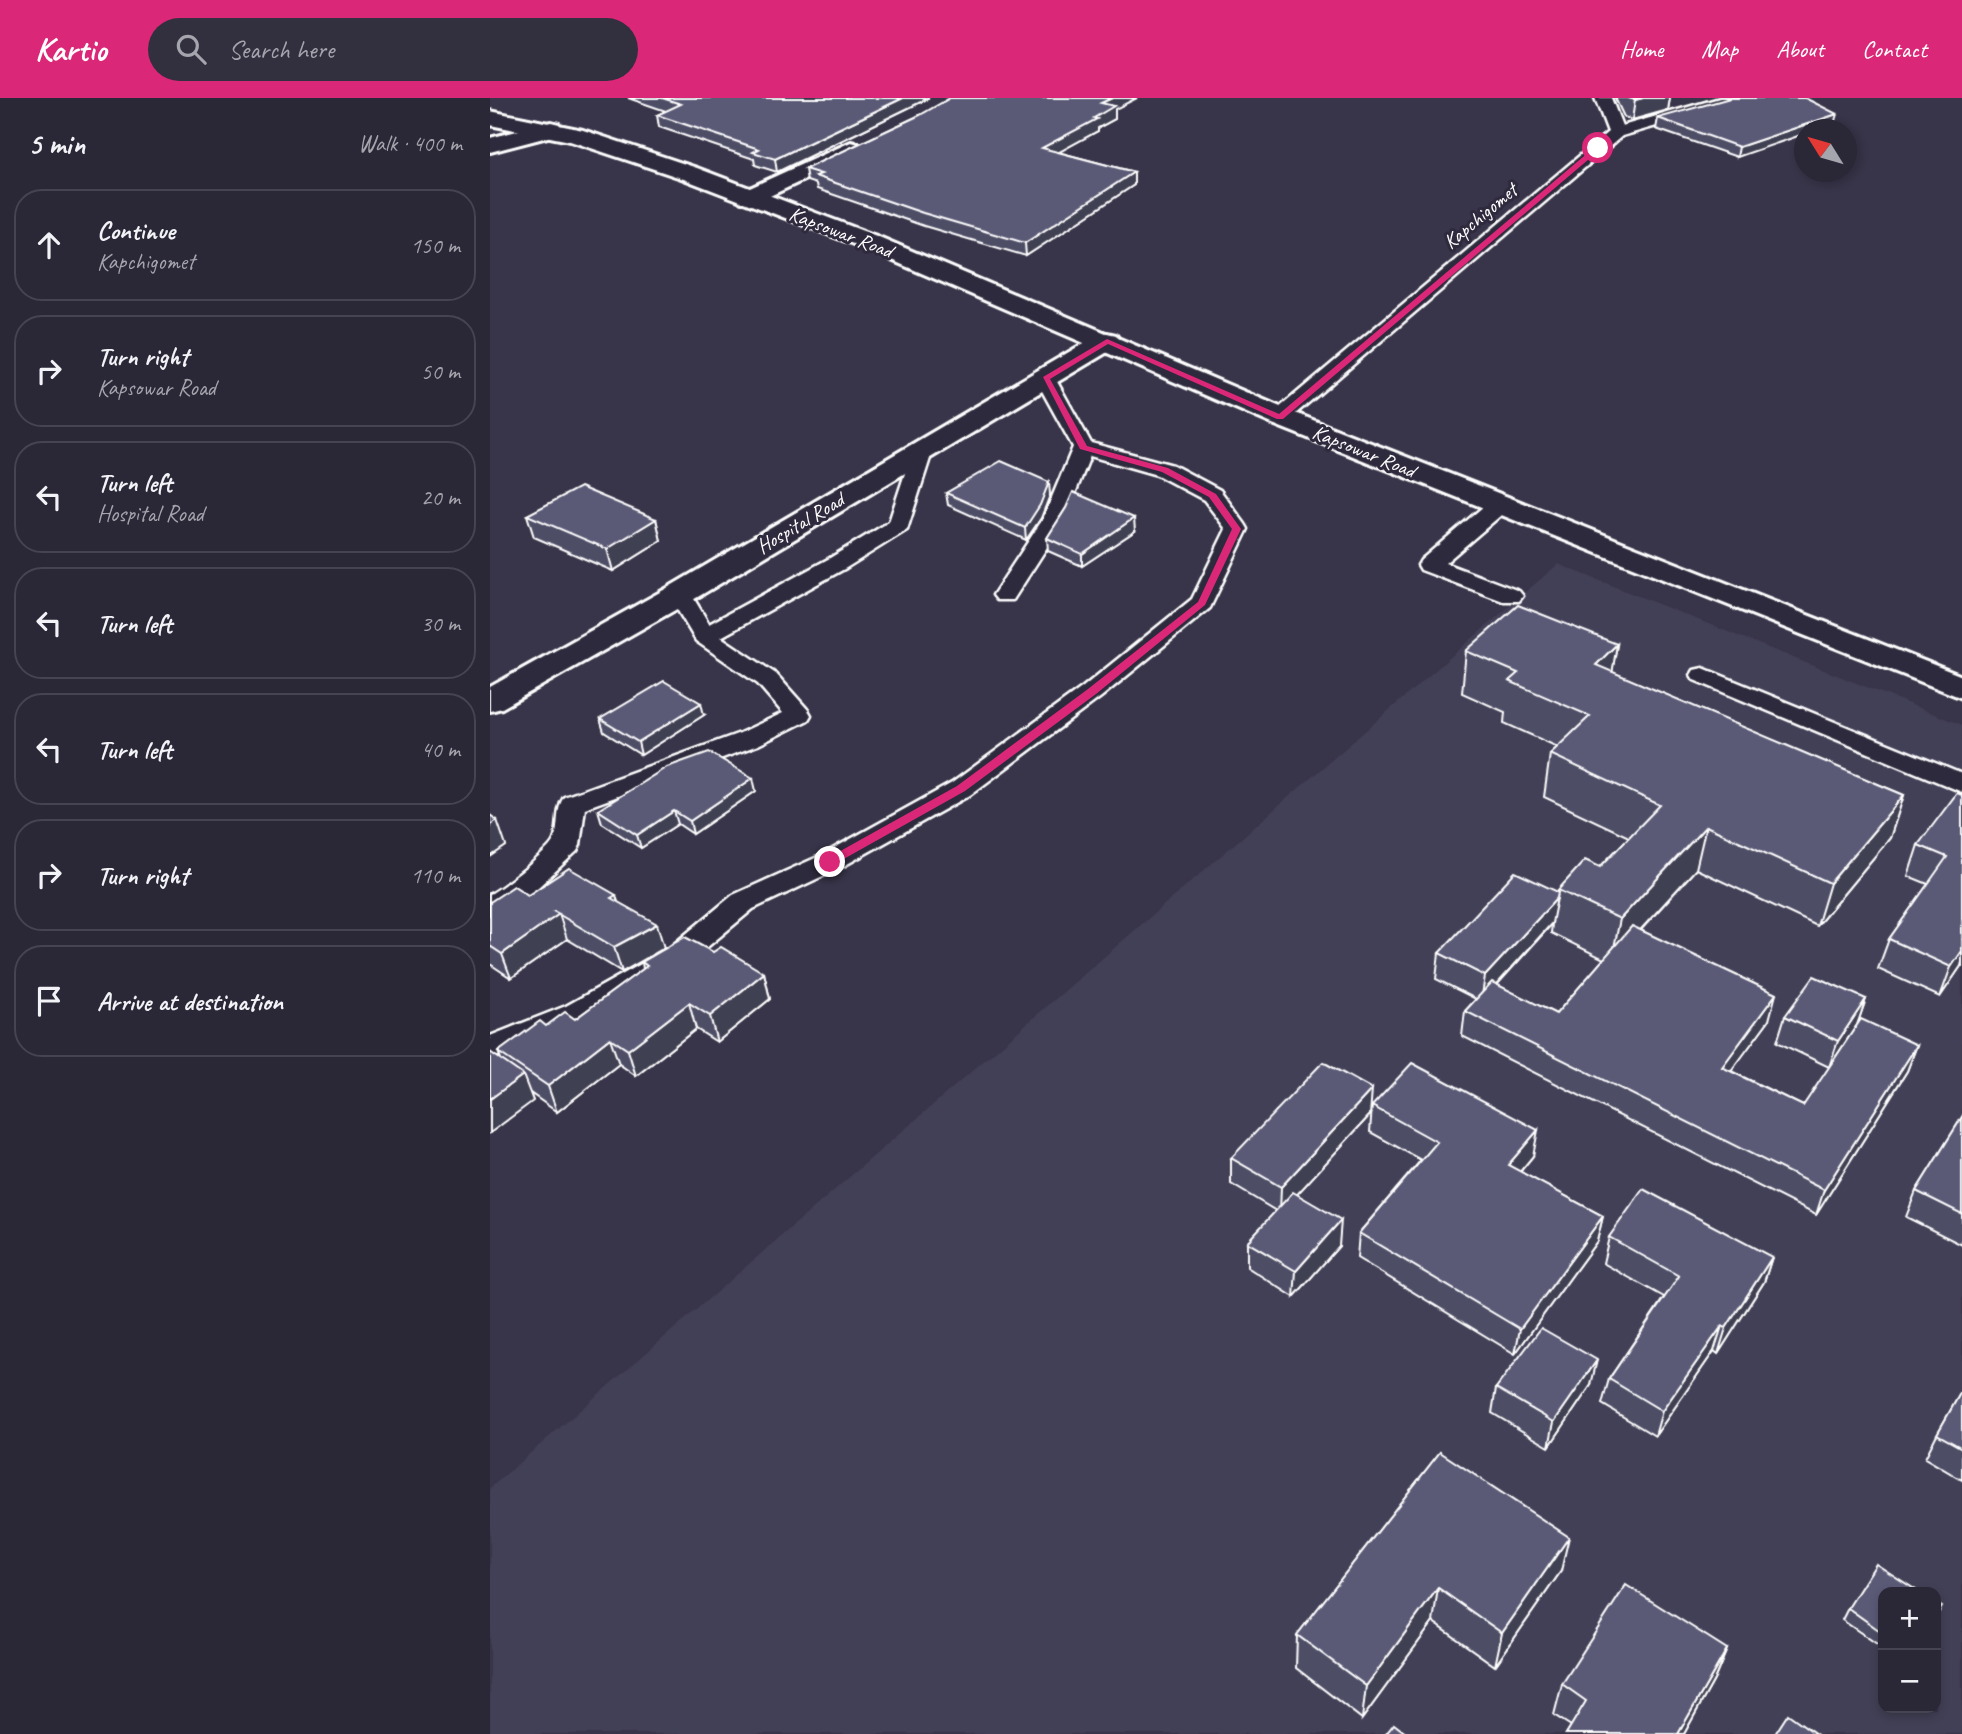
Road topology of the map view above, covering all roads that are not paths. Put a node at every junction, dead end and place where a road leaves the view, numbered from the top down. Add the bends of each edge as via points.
1 (1603, 98) edge
2 (1737, 98) edge
3 (490, 118) edge
4 (551, 129) junction
5 (1616, 133) junction
6 (874, 138) edge
7 (490, 145) edge
8 (749, 197) junction
9 (1107, 341) junction
10 (1045, 378) junction
11 (1280, 417) junction
12 (1083, 447) junction
13 (923, 449) junction
14 (1499, 505) junction
15 (680, 594) junction
16 (1005, 595) dead end
17 (1511, 596) dead end
18 (704, 636) junction
19 (1703, 675) dead end
20 (1962, 688) edge
21 (490, 701) edge
22 (1962, 784) edge
23 (490, 904) edge
24 (490, 1048) edge

1 - 5 lane
2 - 5 lane, Kapchigomet
3 - 4 main road, Kapsowar Road
4 - 7 main road
4 - 8 main road, Kapsowar Road
5 - 11 lane, Kapchigomet
6 - 8 main road
8 - 9 main road, Kapsowar Road
9 - 10 main road, Hospital Road
9 - 11 main road, Kapsowar Road
10 - 12 lane
10 - 13 main road, Hospital Road
11 - 14 main road, Kapsowar Road
12 - 16 lane via 1054,519
12 - 24 lane via 1165,470 1212,495 1237,529 1202,603 961,789 830,862 743,902 678,956 576,1014
13 - 15 main road, Hospital Road
13 - 18 lane via 899,525
14 - 17 lane via 1429,565
14 - 20 main road, Kapsowar Road
15 - 18 lane
15 - 21 main road, Hospital Road
18 - 23 lane via 767,679 799,715 749,739 573,803 567,845 511,896
19 - 22 lane

